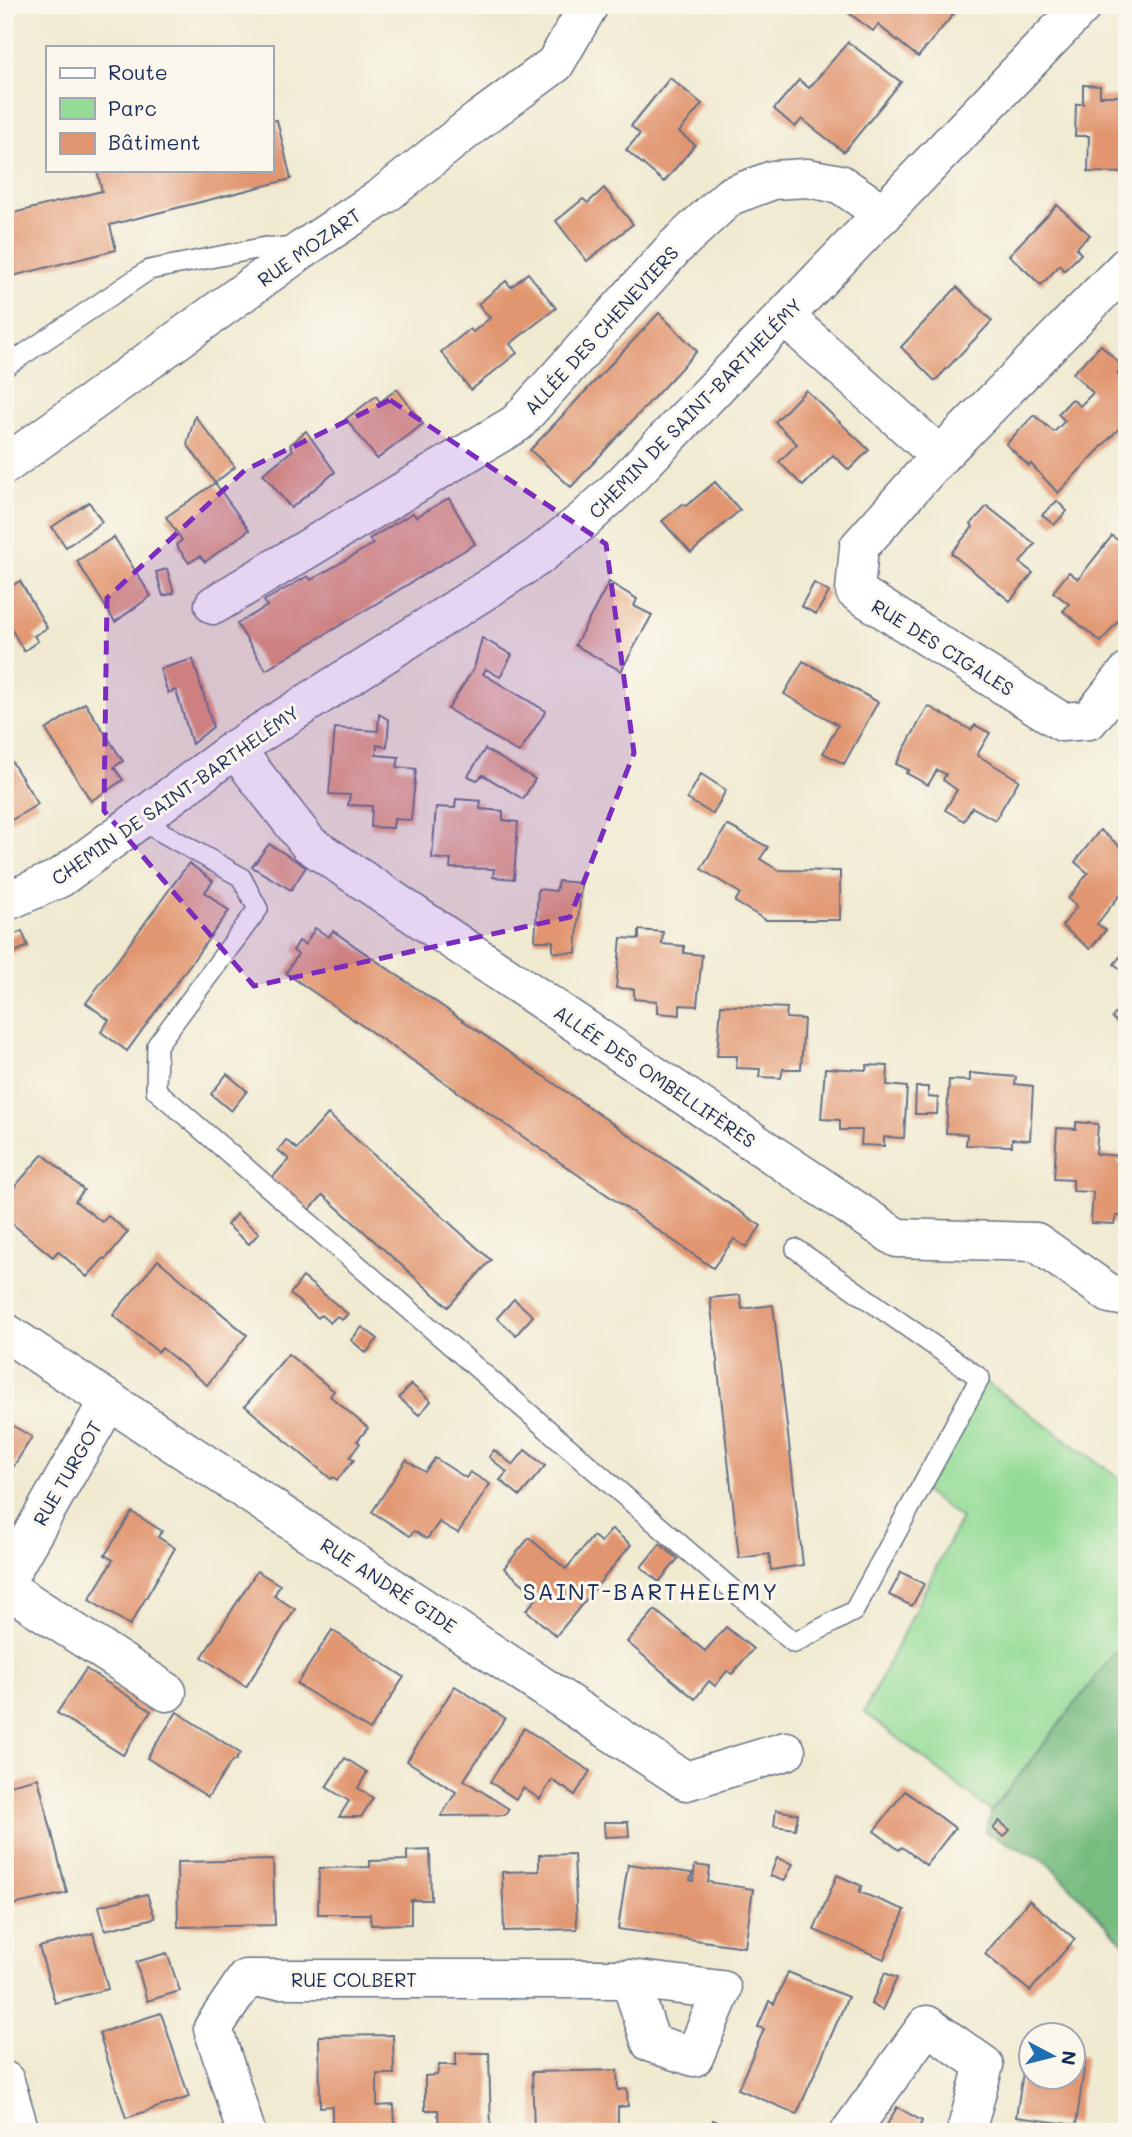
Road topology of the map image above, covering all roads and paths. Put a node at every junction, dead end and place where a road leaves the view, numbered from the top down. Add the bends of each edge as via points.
1 (589, 5) edge
2 (1083, 5) edge
3 (884, 214) junction
4 (303, 249) junction
5 (1127, 266) edge
6 (785, 317) junction
7 (5, 367) edge
8 (940, 456) junction
9 (5, 465) edge
10 (214, 605) dead end
11 (1127, 673) edge
12 (236, 749) junction
13 (138, 820) junction
14 (5, 902) edge
15 (796, 1249) dead end
16 (1127, 1297) edge
17 (5, 1332) edge
18 (109, 1400) junction
19 (5, 1584) edge
20 (167, 1692) dead end
21 (786, 1751) dead end
22 (630, 1979) dead end
23 (5, 2081) edge
24 (20, 2132) edge
25 (246, 2132) edge
26 (850, 2132) edge
27 (966, 2132) edge

1 - 4 street, RUE MOZART via 555,64 383,196
2 - 3 street, CHEMIN DE SAINT-BARTHELÉMY
3 - 6 street, CHEMIN DE SAINT-BARTHELÉMY
3 - 10 street, ALLÉE DES CHENEVIERS via 840,184 807,178 773,180 730,196 674,247 517,423
4 - 7 lane via 266,247 149,271
4 - 9 street, RUE MOZART
5 - 8 street
6 - 8 street
6 - 12 street, CHEMIN DE SAINT-BARTHELÉMY via 623,484 536,558
8 - 11 street, RUE DES CIGALES via 859,547 855,592 1062,722 1089,720
12 - 13 street, CHEMIN DE SAINT-BARTHELÉMY
12 - 16 street, ALLÉE DES OMBELLIFÈRES via 309,844 897,1238 1036,1242 1110,1294
13 - 14 street, CHEMIN DE SAINT-BARTHELÉMY via 60,877
13 - 15 lane via 241,877 258,909 157,1045 156,1090 794,1643 854,1611 980,1378
17 - 18 street, RUE ANDRÉ GIDE
18 - 19 street, RUE TURGOT
18 - 21 street, RUE ANDRÉ GIDE via 686,1781
19 - 20 street
22 - 25 street, RUE COLBERT via 246,1979 213,2028
23 - 24 street
26 - 27 street via 927,2025 984,2065

